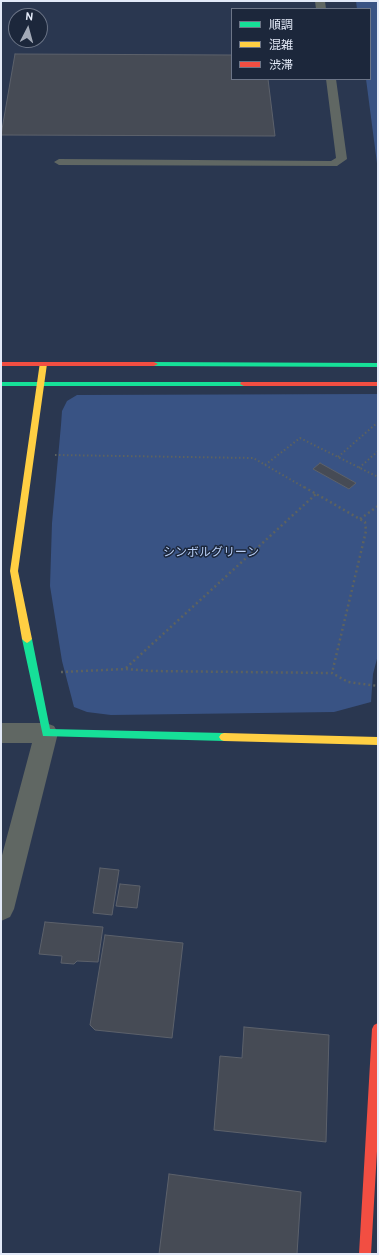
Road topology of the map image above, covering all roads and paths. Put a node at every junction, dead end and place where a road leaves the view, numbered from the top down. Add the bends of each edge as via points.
1 (331, 80) edge
2 (59, 162) dead end
3 (1, 364) edge
4 (43, 364) junction
5 (378, 365) edge
6 (1, 384) edge
7 (41, 384) junction
8 (378, 384) edge
9 (378, 422) edge
10 (378, 451) edge
11 (31, 454) junction
12 (338, 457) junction
13 (265, 464) junction
14 (360, 468) junction
15 (378, 477) edge
16 (316, 494) junction
17 (378, 506) edge
18 (360, 519) junction
19 (126, 668) junction
20 (332, 673) junction
21 (35, 675) junction
22 (378, 686) edge
23 (1, 733) edge
24 (46, 733) junction
25 (378, 741) edge
26 (1, 909) edge
27 (378, 1029) edge
28 (365, 1254) edge

1 - 2 lane via 342,154 342,159 333,164
3 - 4 street
4 - 5 street
4 - 7 street
6 - 7 street
7 - 8 street
7 - 11 street
9 - 12 path
10 - 14 path
11 - 13 path via 253,458
11 - 21 street via 11,571
12 - 13 path via 300,438
12 - 14 path
13 - 16 path
14 - 15 path
16 - 18 path
16 - 19 path
17 - 18 path
18 - 20 path via 365,522 366,531
19 - 20 path via 166,671
19 - 21 path
20 - 22 path via 348,682
21 - 24 street
23 - 24 street
24 - 25 street
24 - 26 street
27 - 28 street

